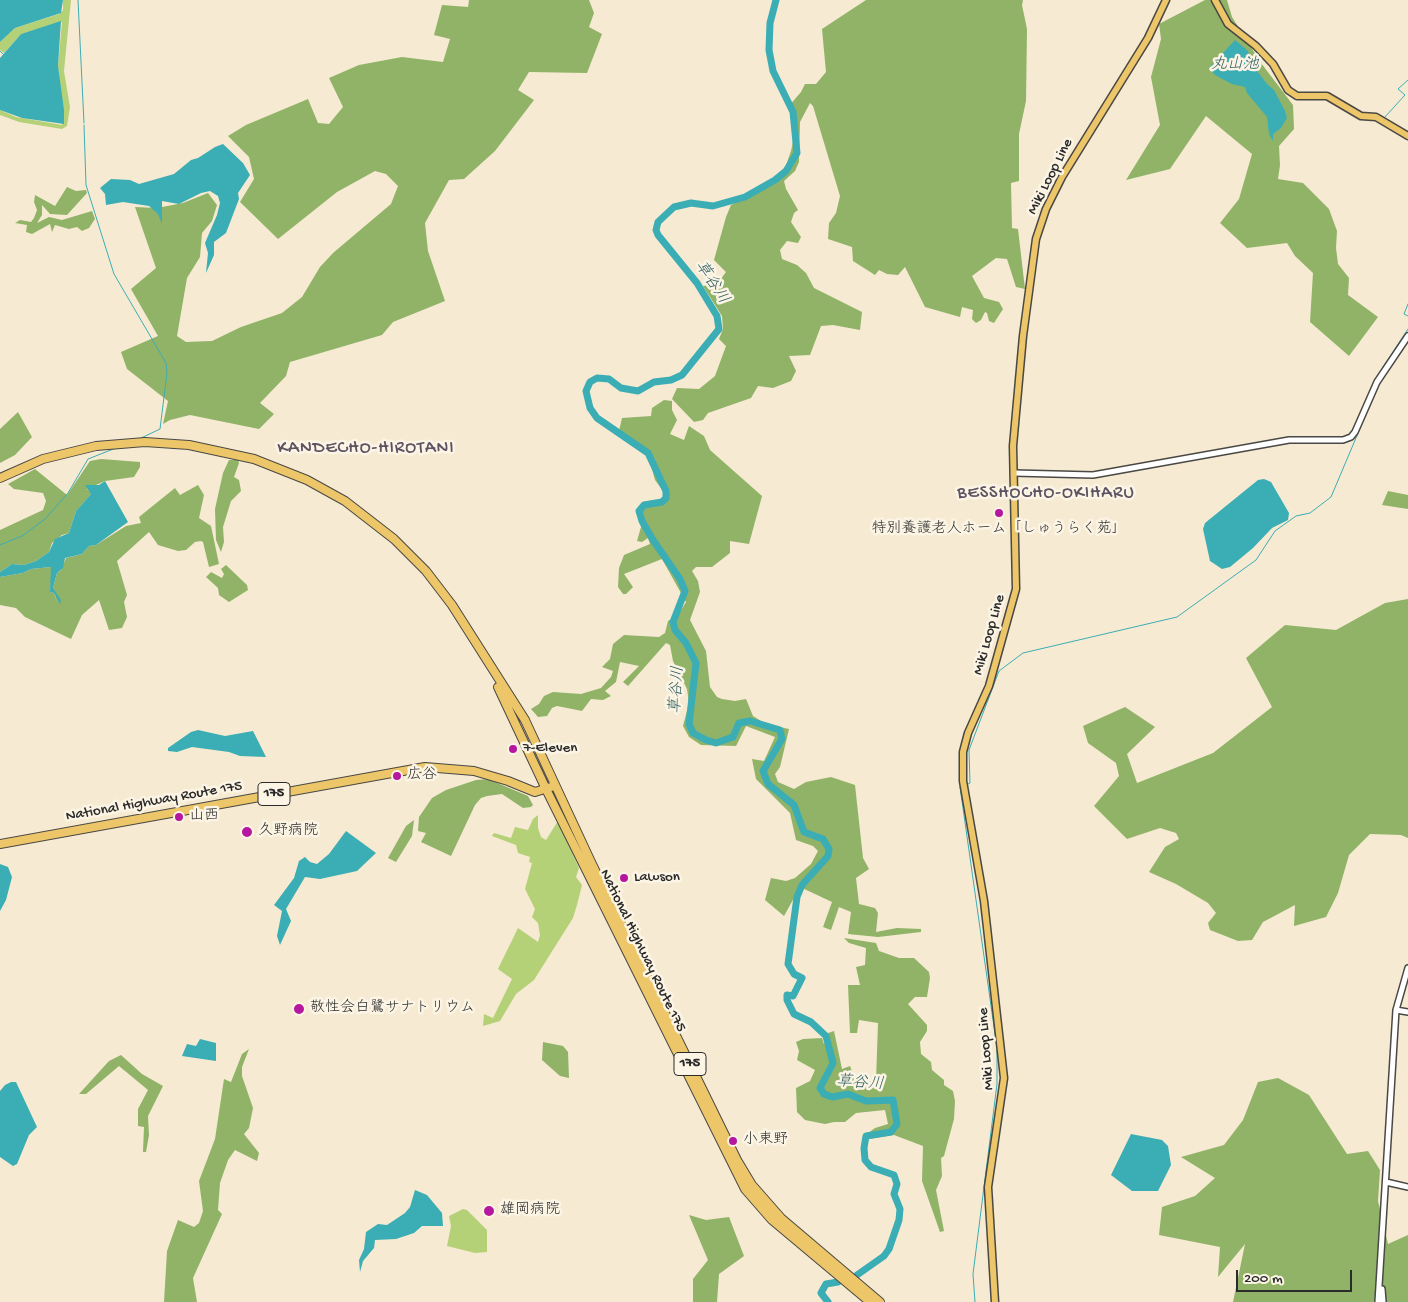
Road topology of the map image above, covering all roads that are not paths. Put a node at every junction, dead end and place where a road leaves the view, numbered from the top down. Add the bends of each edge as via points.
1 (1166, 0) edge
2 (1215, 0) edge
3 (1408, 136) edge
4 (1408, 336) edge
5 (1014, 473) junction
6 (0, 478) edge
7 (470, 632) junction
8 (555, 785) junction
9 (546, 789) junction
10 (0, 844) edge
11 (1408, 968) edge
12 (1396, 1010) junction
13 (1408, 1012) edge
14 (1386, 1182) junction
15 (1408, 1187) edge
16 (1380, 1266) junction
17 (870, 1302) edge
18 (880, 1302) edge
19 (995, 1302) edge
20 (1378, 1302) edge
21 (1382, 1302) edge

1 - 5 main road, Miki Loop Line via 1148,38 1062,177 1040,226 1033,252 1023,336 1014,424
2 - 3 main road via 1228,24 1273,64 1288,90 1297,96 1327,96 1361,116 1376,117
4 - 5 street via 1377,382 1355,432 1343,440 1289,440 1093,475
5 - 19 main road, Miki Loop Line via 1016,589 989,686 965,743 962,765 984,901 1004,1078 988,1187
6 - 7 highway, National Highway Route 175 / 175 via 69,451 118,443 189,445 254,459 324,489 375,523 426,571
7 - 8 highway, National Highway Route 175 / 175 via 525,720
7 - 9 highway, National Highway Route 175 / 175
8 - 9 highway, National Highway Route 175 / 175
8 - 18 highway, National Highway Route 175 / 175 via 684,1053 752,1185 781,1218
9 - 10 highway, National Highway Route 175 / 175 via 535,792 474,771 426,767
9 - 17 highway, National Highway Route 175 / 175 via 745,1189 772,1220
11 - 12 street
12 - 13 street
12 - 14 street
14 - 15 street
14 - 16 street
16 - 20 street
16 - 21 street

